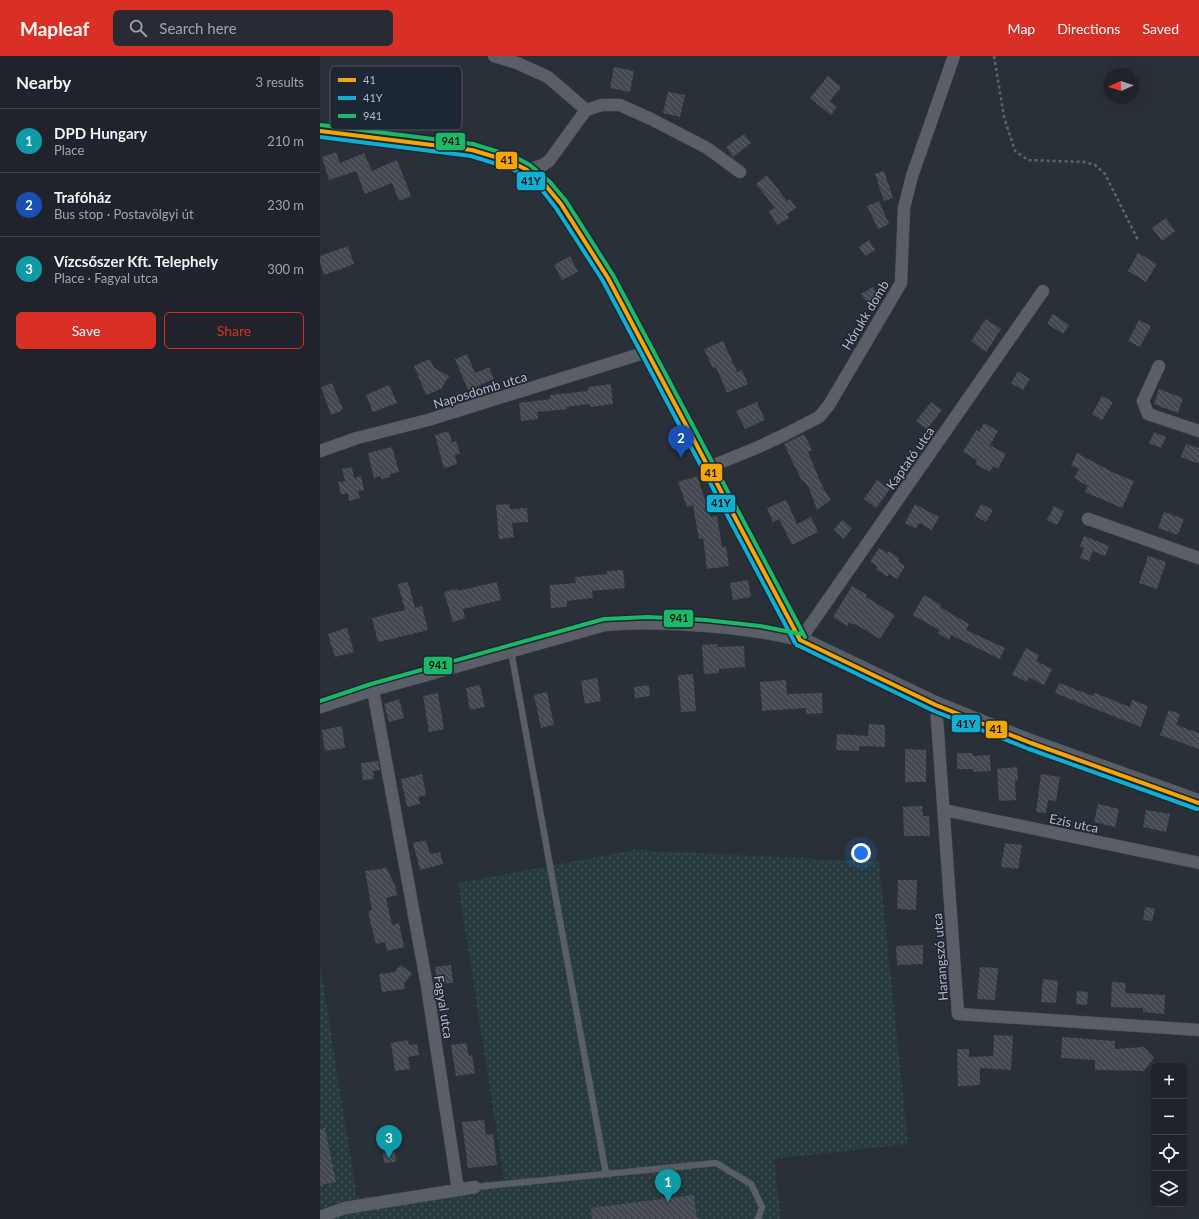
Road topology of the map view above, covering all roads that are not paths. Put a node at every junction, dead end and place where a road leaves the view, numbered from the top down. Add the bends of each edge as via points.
1 (494, 56) edge
2 (954, 56) edge
3 (586, 110) junction
4 (320, 131) edge
5 (549, 161) junction
6 (527, 170) junction
7 (740, 172) dead end
8 (546, 186) junction
9 (1043, 291) dead end
10 (647, 352) junction
11 (1159, 366) dead end
12 (1199, 431) edge
13 (320, 451) edge
14 (708, 467) junction
15 (1088, 520) dead end
16 (1199, 558) edge
17 (800, 640) junction
18 (511, 651) junction
19 (373, 690) junction
20 (936, 705) junction
21 (320, 706) edge
22 (1199, 803) edge
23 (944, 810) junction
24 (1199, 863) edge
25 (1199, 1030) edge
26 (606, 1174) junction
27 (475, 1187) joint
28 (458, 1190) junction
29 (320, 1217) edge
30 (758, 1219) edge

1 - 3 street via 548,77
2 - 14 street, Hórukk domb via 912,176 904,208 900,282 829,405 819,417 754,449
3 - 5 street
3 - 7 street via 602,105 620,105 707,148
4 - 6 street via 472,150 512,162
5 - 6 street
5 - 8 street
6 - 8 street
8 - 10 street via 561,204 608,278
9 - 17 street, Kaptató utca
10 - 13 street, Naposdomb utca
10 - 14 street
11 - 12 street via 1143,401 1148,414
14 - 17 street
15 - 16 street
17 - 18 street via 766,632 718,626 659,622 623,623 588,629
17 - 20 street
18 - 19 street
18 - 26 lane
19 - 21 street
19 - 28 street, Fagyal utca via 427,986
20 - 22 street via 1031,743
20 - 23 street, Harangszó utca
23 - 24 street, Ezis utca
23 - 25 street, Harangszó utca via 958,1014
26 - 27 lane
26 - 30 lane via 716,1163 751,1184 762,1207
27 - 28 street
28 - 29 street via 345,1208

